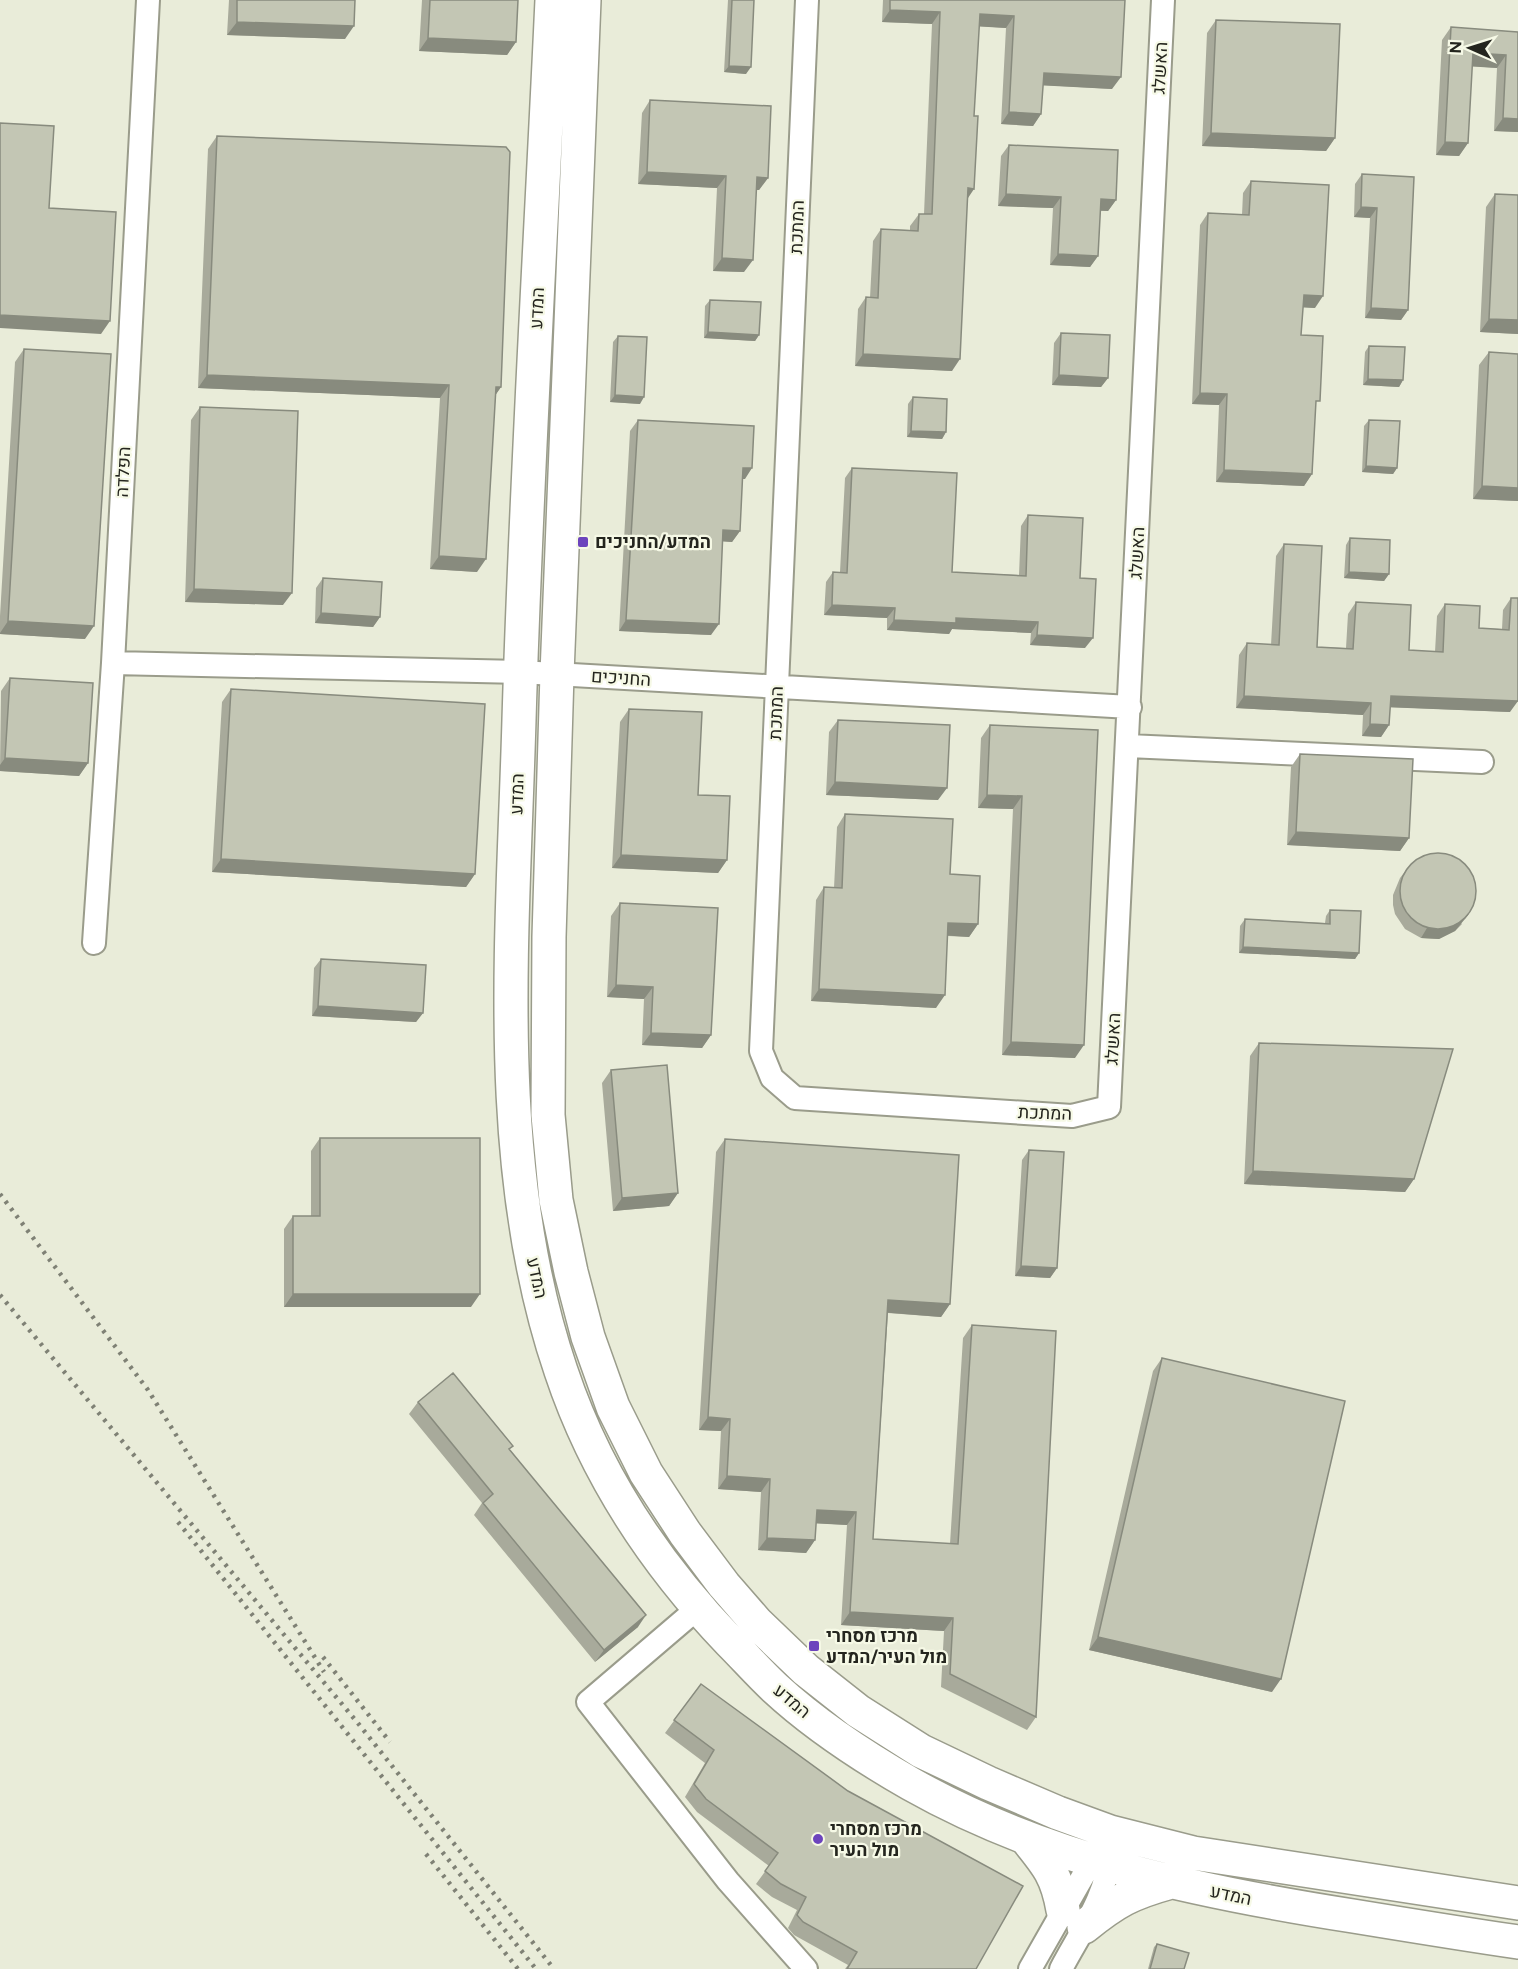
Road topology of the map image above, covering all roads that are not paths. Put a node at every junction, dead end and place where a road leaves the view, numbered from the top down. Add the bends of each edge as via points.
1 (148, 0) edge
2 (552, 0) edge
3 (584, 0) edge
4 (807, 0) edge
5 (1163, 0) edge
6 (113, 663) junction
7 (520, 672) junction
8 (557, 674) junction
9 (777, 688) junction
10 (1130, 707) junction
11 (1128, 746) junction
12 (1482, 762) dead end
13 (94, 944) dead end
14 (1109, 1107) joint
15 (698, 1608) junction
16 (1110, 1832) junction
17 (1025, 1837) junction
18 (1100, 1863) junction
19 (1171, 1882) junction
20 (1518, 1903) edge
21 (1073, 1919) junction
22 (1518, 1942) edge
23 (806, 1969) edge
24 (1030, 1969) edge
25 (1061, 1969) edge

1 - 6 street, הפלדה
2 - 7 street, המדע
3 - 8 street, המדע
4 - 9 street, המתכת
5 - 10 street, האשלג
6 - 7 street, החניכים
6 - 13 street, הפלדה
7 - 8 street, החניכים
7 - 15 street, המדע via 512,978 516,1148 525,1220 561,1371 585,1431 610,1483 664,1565
8 - 9 street, החניכים
8 - 16 street, המדע via 548,1115 556,1200 570,1272 614,1407 646,1473 685,1533 724,1586 806,1670 858,1711 921,1751 988,1784
9 - 10 street, החניכים
9 - 14 street, המתכת via 761,1051 772,1078 795,1098 1072,1116
10 - 11 street, האשלג
11 - 12 street
11 - 14 street, האשלג
15 - 17 street, המדע via 777,1690 841,1741 912,1785
15 - 23 street via 588,1702 728,1881
16 - 18 street
16 - 20 street, המדע via 1237,1861
17 - 18 street, המדע
17 - 21 street via 1053,1874
18 - 19 street, המדע
18 - 21 street
19 - 21 street via 1138,1891
19 - 22 street, המדע via 1245,1899
21 - 24 street
21 - 25 street

